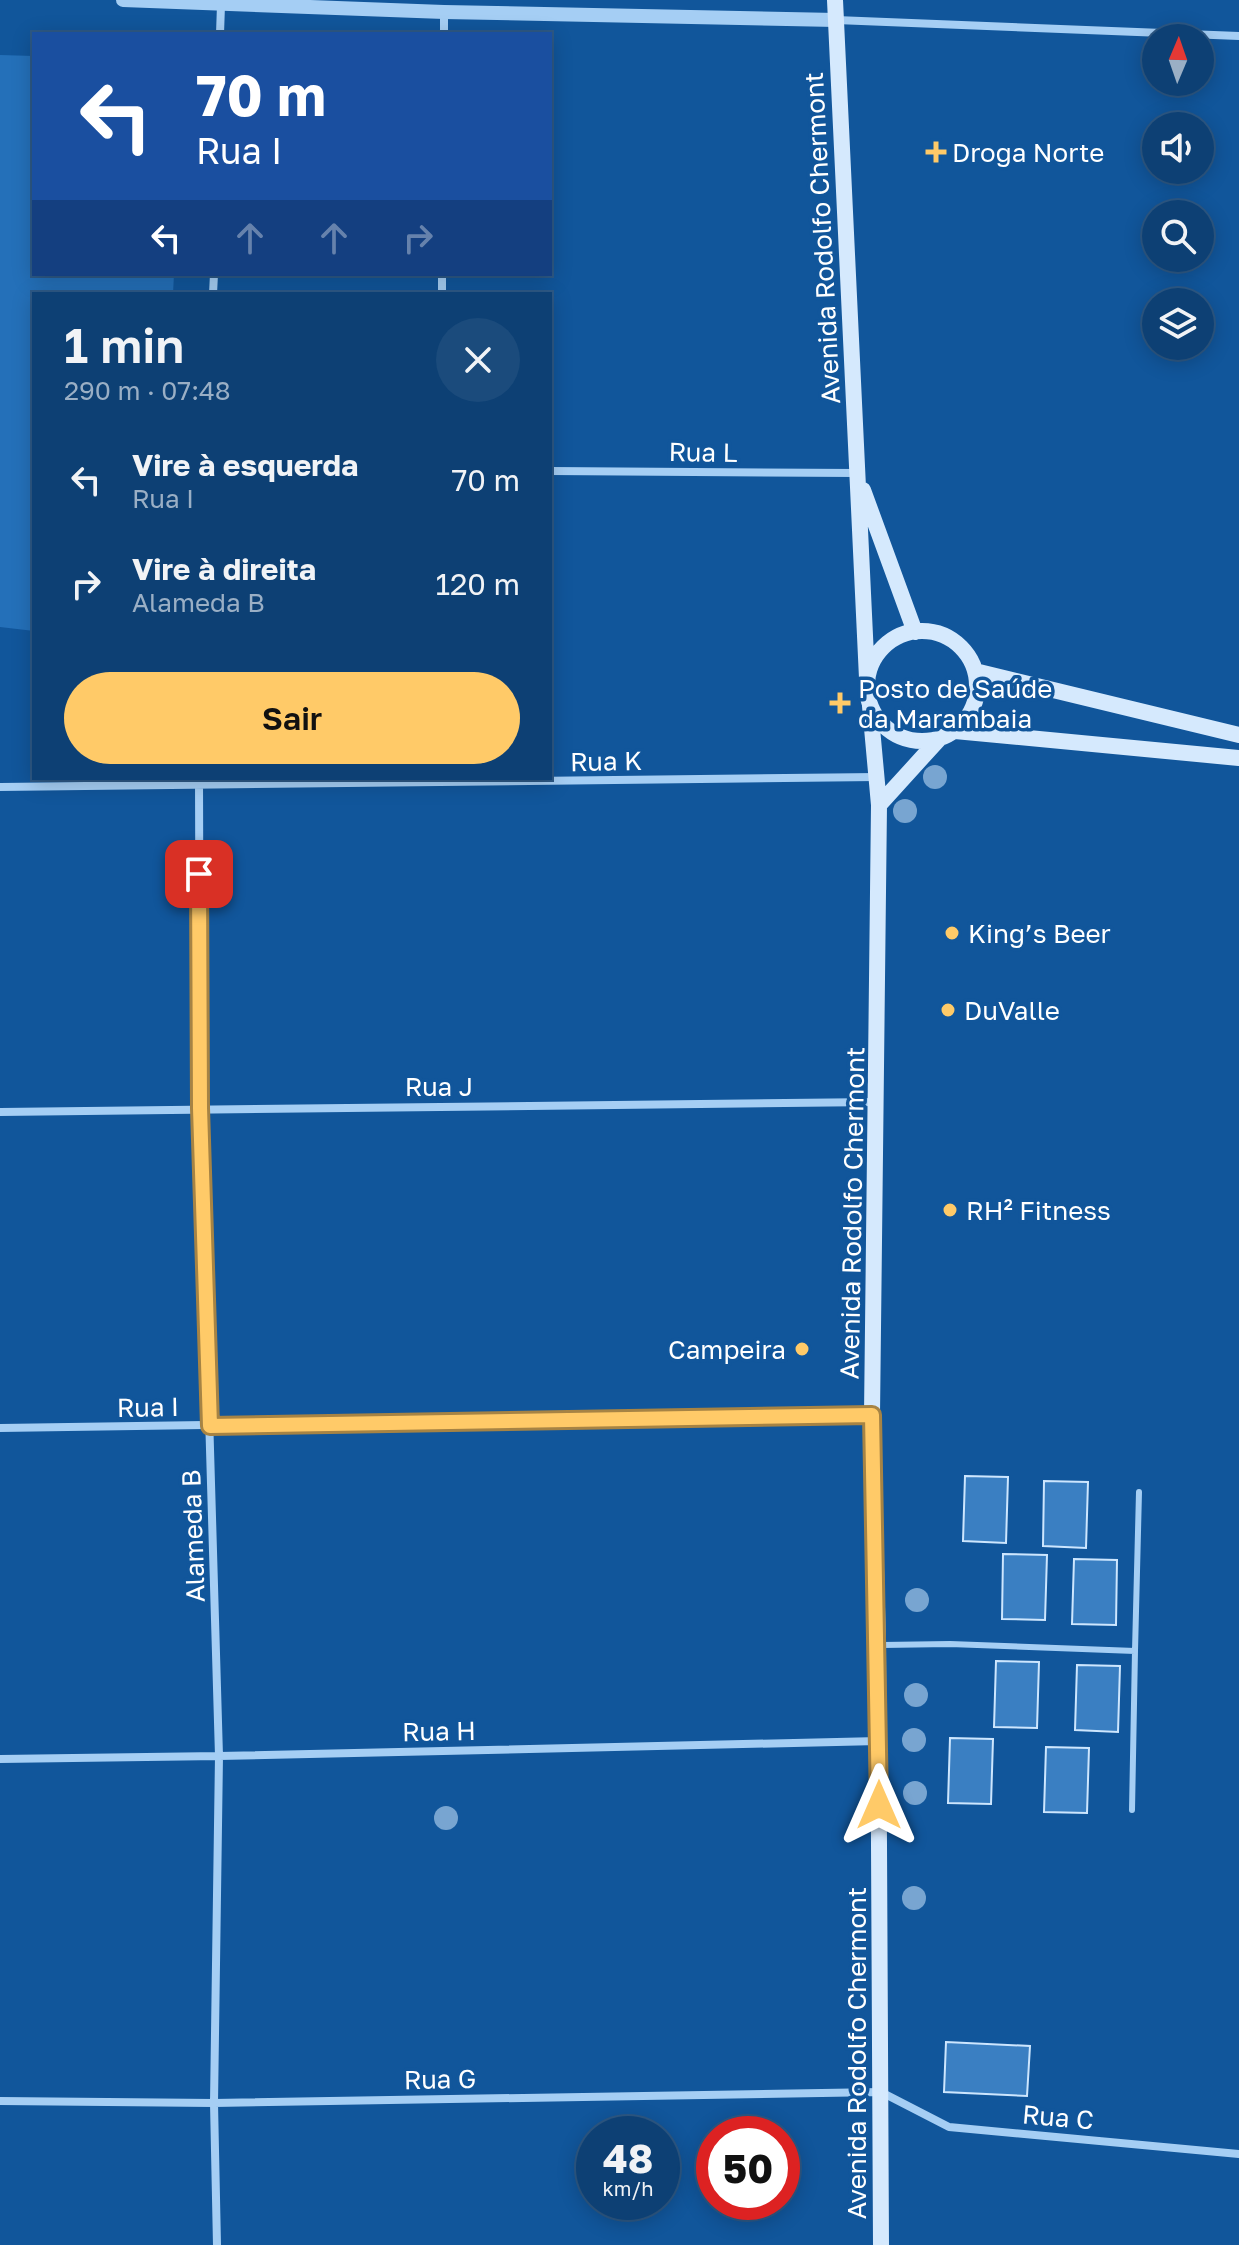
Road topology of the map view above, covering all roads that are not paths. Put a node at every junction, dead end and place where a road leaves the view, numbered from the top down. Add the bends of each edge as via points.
1 (123, 0) edge
2 (835, 0) edge
3 (221, 5) junction
4 (444, 12) junction
5 (836, 20) junction
6 (220, 32) edge
7 (444, 32) edge
8 (1239, 36) edge
9 (552, 471) edge
10 (857, 473) junction
11 (915, 632) junction
12 (975, 671) junction
13 (867, 678) junction
14 (870, 706) junction
15 (955, 731) junction
16 (1239, 735) edge
17 (939, 739) junction
18 (1239, 758) edge
19 (877, 777) junction
20 (552, 779) edge
21 (470, 780) edge
22 (198, 782) edge
23 (0, 787) edge
24 (879, 805) junction
25 (878, 1102) junction
26 (200, 1108) junction
27 (0, 1112) edge
28 (872, 1415) junction
29 (210, 1426) junction
30 (0, 1428) edge
31 (1139, 1492) dead end
32 (878, 1645) junction
33 (1135, 1651) junction
34 (879, 1741) junction
35 (219, 1756) junction
36 (0, 1759) edge
37 (1132, 1810) dead end
38 (881, 2092) junction
39 (0, 2101) edge
40 (214, 2103) junction
41 (1239, 2154) edge
42 (217, 2245) edge
43 (881, 2245) edge

1 - 3 street
2 - 5 main road, Avenida Rodolfo Chermont
3 - 4 street
3 - 6 street
4 - 5 street
4 - 7 street
5 - 8 street
5 - 10 main road, Avenida Rodolfo Chermont
9 - 10 street, Rua L
10 - 11 main road, Avenida Rodolfo Chermont
10 - 13 main road, Avenida Rodolfo Chermont
11 - 12 main road via 952,641
11 - 13 main road via 883,647
12 - 15 main road via 977,693 970,714
12 - 16 main road
13 - 14 main road
14 - 17 main road via 881,724 898,736
14 - 19 main road, Avenida Rodolfo Chermont
15 - 17 main road
15 - 18 main road
17 - 24 main road
19 - 20 street, Rua K
19 - 24 main road, Avenida Rodolfo Chermont
21 - 22 street, Rua K
22 - 23 street, Rua K
22 - 26 street, Alameda B
24 - 25 main road, Avenida Rodolfo Chermont
25 - 26 street, Rua J
25 - 28 main road, Avenida Rodolfo Chermont
26 - 27 street, Rua J
26 - 29 street, Alameda B
28 - 29 street, Rua I
28 - 32 main road, Avenida Rodolfo Chermont
29 - 30 street, Rua I
29 - 35 street, Alameda B
31 - 33 lane
32 - 33 lane
32 - 34 main road, Avenida Rodolfo Chermont
33 - 37 lane
34 - 35 street, Rua H
34 - 38 main road, Avenida Rodolfo Chermont
35 - 36 street, Rua H
35 - 40 street, Alameda B
38 - 40 street, Rua G
38 - 41 street, Rua C via 949,2127
38 - 43 main road, Avenida Rodolfo Chermont
39 - 40 street, Rua G
40 - 42 street, Alameda B

